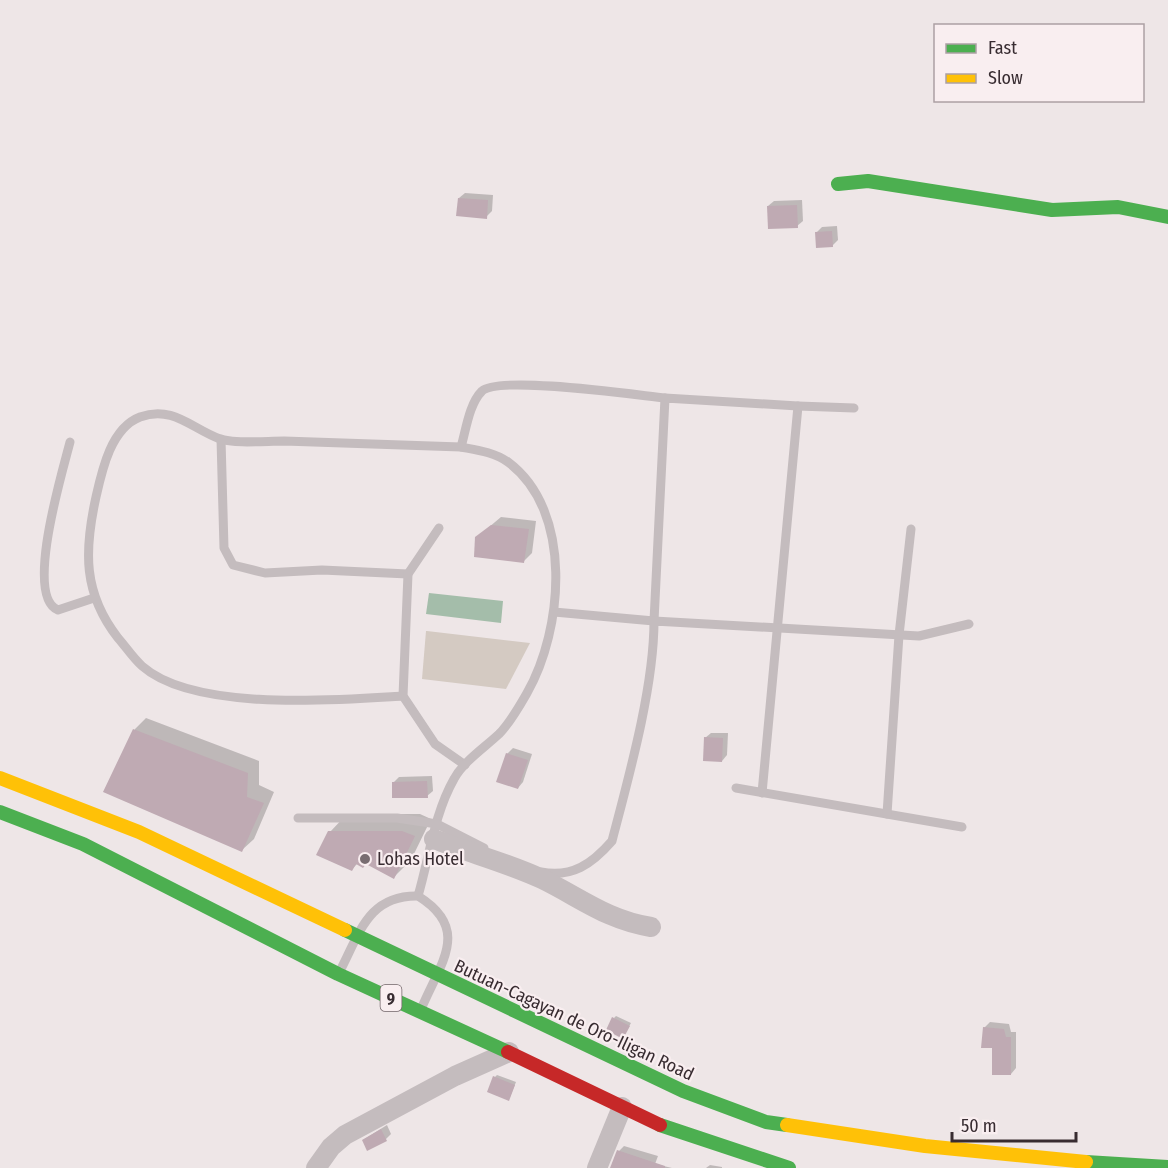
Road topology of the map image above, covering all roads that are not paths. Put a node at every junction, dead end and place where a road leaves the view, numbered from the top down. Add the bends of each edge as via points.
1 (838, 184) dead end
2 (1168, 218) edge
3 (666, 398) junction
4 (798, 405) junction
5 (854, 408) dead end
6 (221, 439) junction
7 (70, 442) dead end
8 (461, 447) junction
9 (439, 528) dead end
10 (911, 529) dead end
11 (408, 574) junction
12 (94, 598) junction
13 (554, 612) junction
14 (654, 621) junction
15 (969, 624) dead end
16 (776, 627) junction
17 (900, 635) junction
18 (403, 696) junction
19 (465, 765) junction
20 (0, 778) edge
21 (736, 788) dead end
22 (762, 793) junction
23 (0, 812) edge
24 (887, 814) junction
25 (298, 818) dead end
26 (962, 827) dead end
27 (435, 831) junction
28 (418, 896) junction
29 (651, 927) dead end
30 (357, 937) junction
31 (338, 974) junction
32 (435, 975) junction
33 (420, 1012) junction
34 (509, 1052) junction
35 (622, 1107) junction
36 (765, 1132) junction
37 (761, 1161) junction
38 (1168, 1167) edge
39 (315, 1168) edge
40 (597, 1168) edge
41 (789, 1168) edge

1 - 2 main road via 868,181 1052,210 1118,207
3 - 4 lane
3 - 8 lane via 495,385 482,391 477,399
3 - 14 lane
4 - 5 lane
4 - 16 lane
6 - 8 lane
6 - 11 lane via 224,548 233,565 265,573 322,570
6 - 12 lane via 177,416 160,414 138,418 122,429 98,488 91,519 87,550
7 - 12 lane via 48,534 46,596 58,610
8 - 13 lane via 485,451 508,462 538,499 555,544
9 - 11 lane
10 - 17 lane
11 - 18 lane
12 - 18 lane via 104,620 143,667 172,682 219,696 264,699
13 - 14 lane
13 - 19 lane via 527,693 501,732
14 - 16 lane
14 - 27 lane via 644,700 620,811 612,842 597,859 576,871 542,872
15 - 17 lane via 919,636
16 - 17 lane
16 - 22 lane
17 - 24 lane
18 - 19 lane via 435,744
19 - 27 lane via 454,779
20 - 30 main road, Butuan-Cagayan de Oro-Iligan Road / 9 via 139,832
21 - 22 lane
22 - 24 lane
23 - 31 main road, 9 via 83,844
24 - 26 lane
25 - 27 lane via 398,818
27 - 28 lane
27 - 29 street via 542,879 625,923
28 - 30 lane via 390,900 378,907
28 - 32 lane via 441,914 448,928 448,943
30 - 31 lane
30 - 32 main road, Butuan-Cagayan de Oro-Iligan Road / 9
31 - 33 main road, 9
32 - 33 lane
32 - 36 main road, Butuan-Cagayan de Oro-Iligan Road / 9
33 - 34 main road, 9
34 - 35 main road, 9
34 - 39 street via 345,1135
35 - 37 main road, 9 via 657,1124
35 - 40 street
36 - 37 main road
36 - 38 main road, Butuan-Cagayan de Oro-Iligan Road / 9
37 - 41 main road, 9

